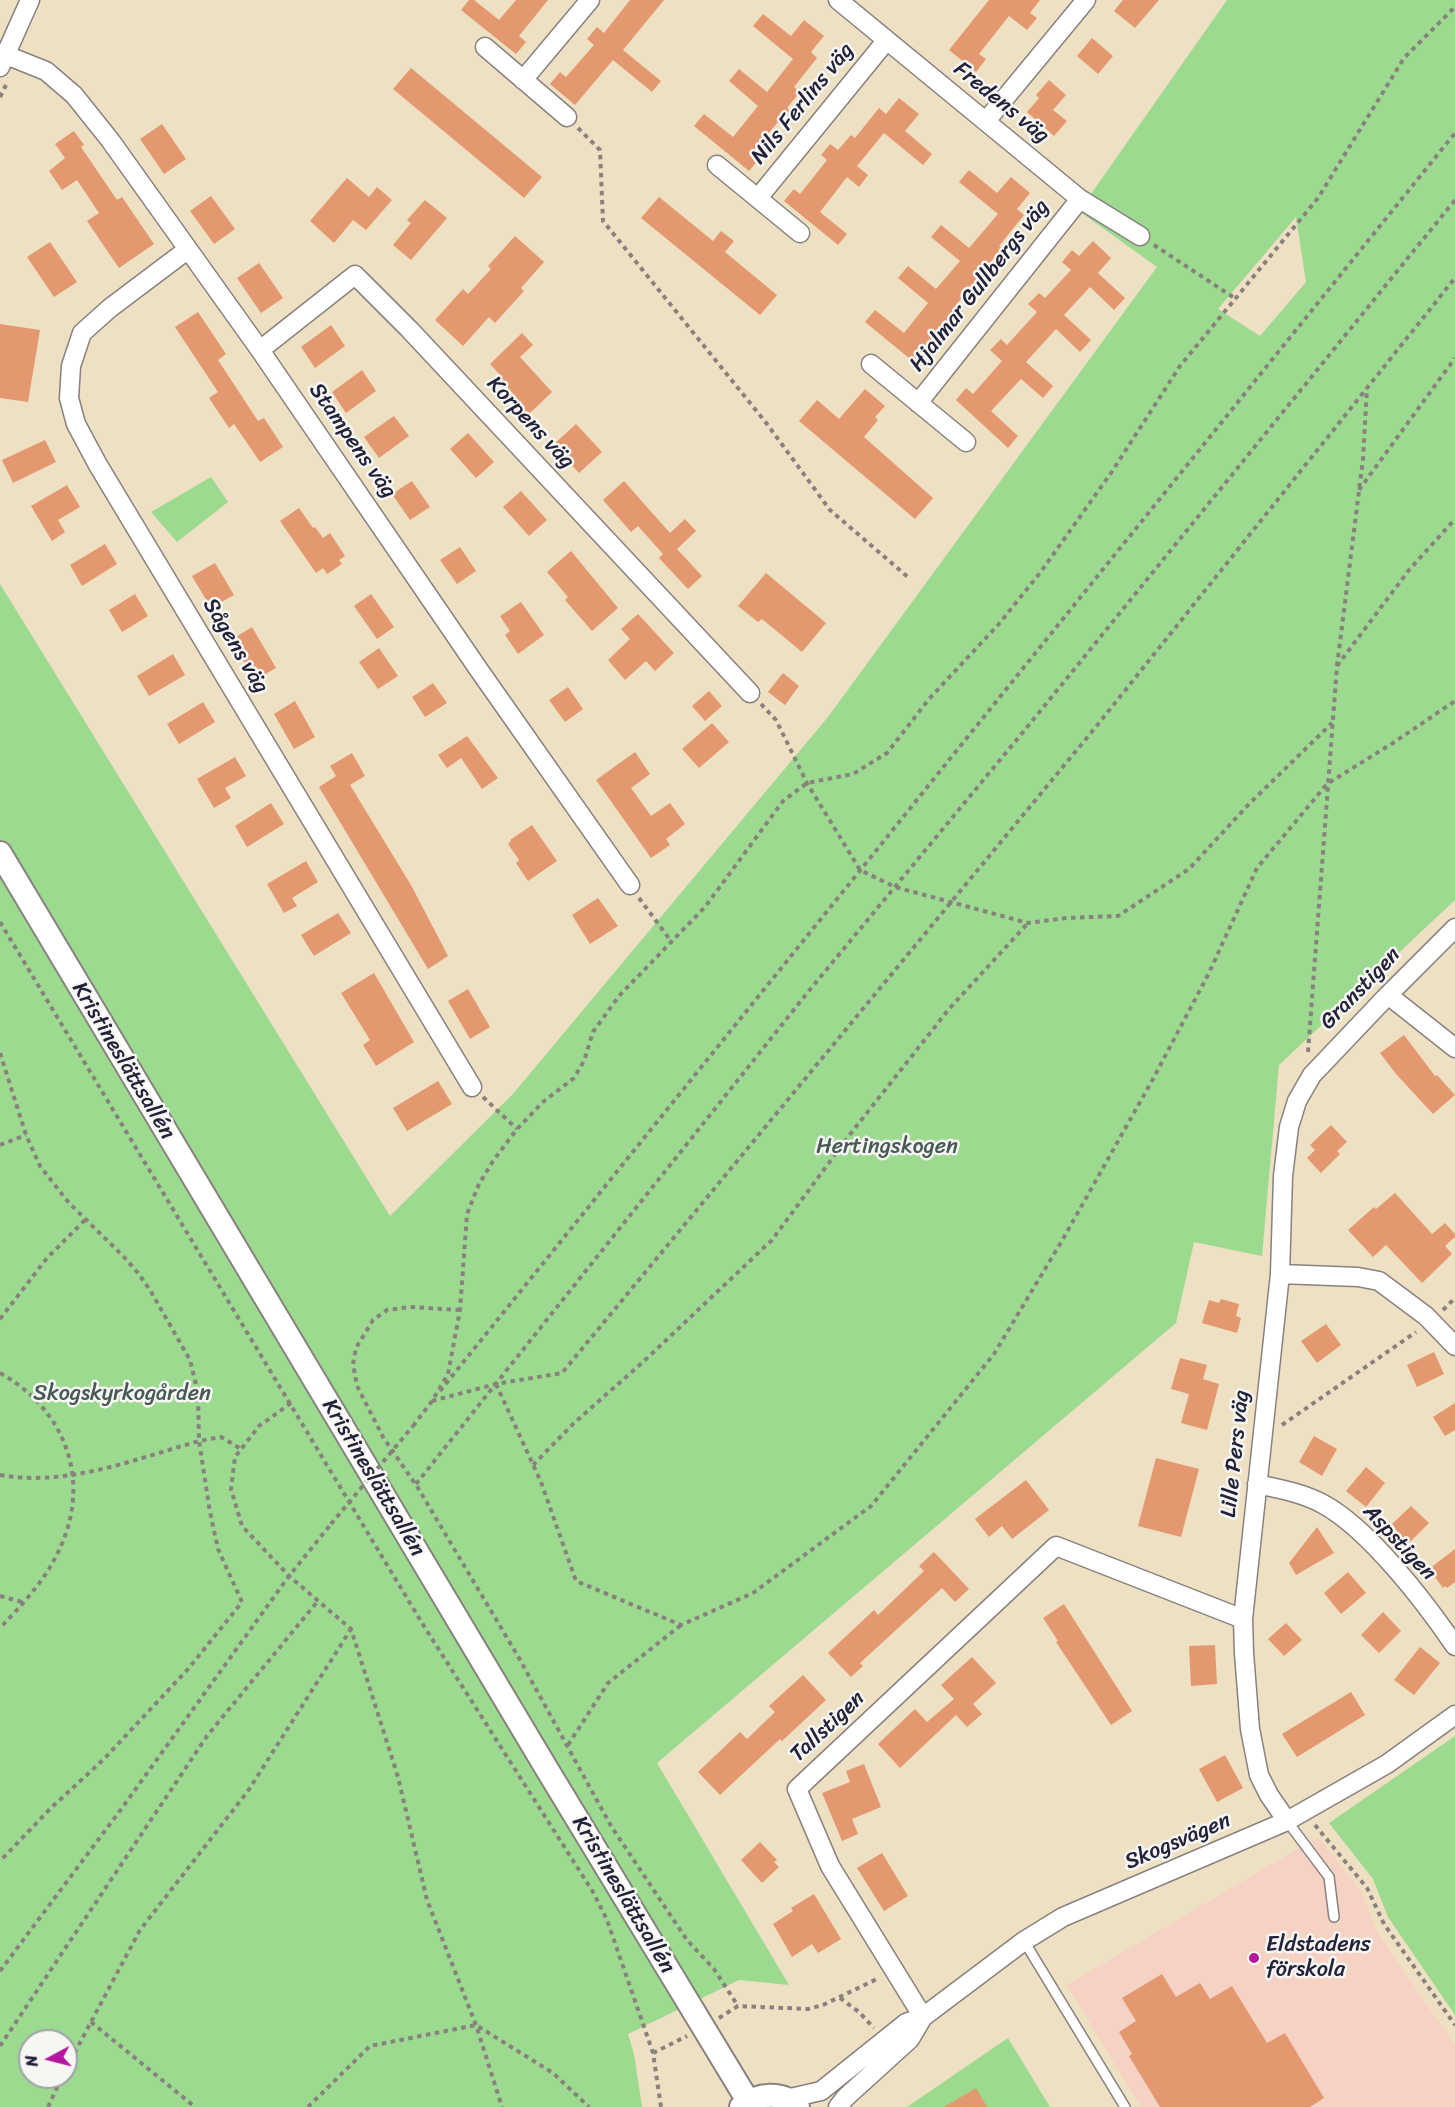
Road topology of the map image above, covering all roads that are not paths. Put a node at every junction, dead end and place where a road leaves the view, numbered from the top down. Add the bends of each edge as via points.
1 (30, 0) edge
2 (590, 0) edge
3 (838, 0) edge
4 (1086, 0) edge
5 (886, 41) junction
6 (485, 47) dead end
7 (3, 61) edge
8 (523, 80) junction
9 (567, 117) road end
10 (986, 121) junction
11 (717, 165) dead end
12 (758, 198) junction
13 (1080, 200) junction
14 (800, 233) dead end
15 (1140, 236) road end
16 (187, 250) junction
17 (260, 351) junction
18 (871, 364) dead end
19 (918, 403) junction
20 (966, 442) dead end
21 (750, 693) road end
22 (0, 853) edge
23 (630, 885) road end
24 (1455, 928) edge
25 (1388, 995) junction
26 (1455, 1048) edge
27 (1305, 1086) joint
28 (472, 1087) road end
29 (1280, 1274) junction
30 (1455, 1346) edge
31 (1257, 1484) junction
32 (1244, 1619) junction
33 (1455, 1646) edge
34 (1455, 1715) edge
35 (1287, 1821) junction
36 (1334, 1917) dead end
37 (1024, 1941) junction
38 (923, 2017) junction
39 (792, 2103) edge
40 (744, 2104) edge
41 (838, 2107) edge
42 (1125, 2107) edge

1 - 7 street
2 - 8 street
3 - 5 street, Fredens väg
4 - 10 street
5 - 10 street, Fredens väg
5 - 12 street, Nils Ferlins väg
6 - 8 street
7 - 16 street, Stampens väg via 46,71 74,95
8 - 9 street
10 - 13 street, Fredens väg
11 - 12 street
12 - 14 street
13 - 15 street, Fredens väg
13 - 19 street, Hjalmar Gullbergs väg
16 - 17 street, Stampens väg
16 - 28 street, Sågens väg via 82,333 71,366 69,398 76,424
17 - 21 street, Korpens väg via 356,275
17 - 23 street, Stampens väg
18 - 19 street
19 - 20 street
22 - 40 street, Kristineslättsallén
24 - 25 street, Granstigen
25 - 26 street
25 - 27 street, Granstigen
27 - 29 street, Lille Pers väg via 1297,1101 1286,1147
29 - 30 street via 1379,1281
29 - 31 street, Lille Pers väg
31 - 32 street, Lille Pers väg
31 - 33 street, Aspstigen via 1302,1494 1347,1520 1391,1566
32 - 35 street, Lille Pers väg via 1250,1729 1259,1775
32 - 38 street, Tallstigen via 1056,1546 797,1789 830,1866
34 - 35 street, Skogsvägen via 1388,1764
35 - 36 lane via 1329,1877
35 - 37 street, Skogsvägen via 1063,1917
37 - 38 street, Skogsvägen
37 - 42 lane
38 - 39 street, Skogsvägen via 906,2023 821,2091
38 - 41 street, Skogsvägen via 910,2039
39 - 40 street via 771,2095

